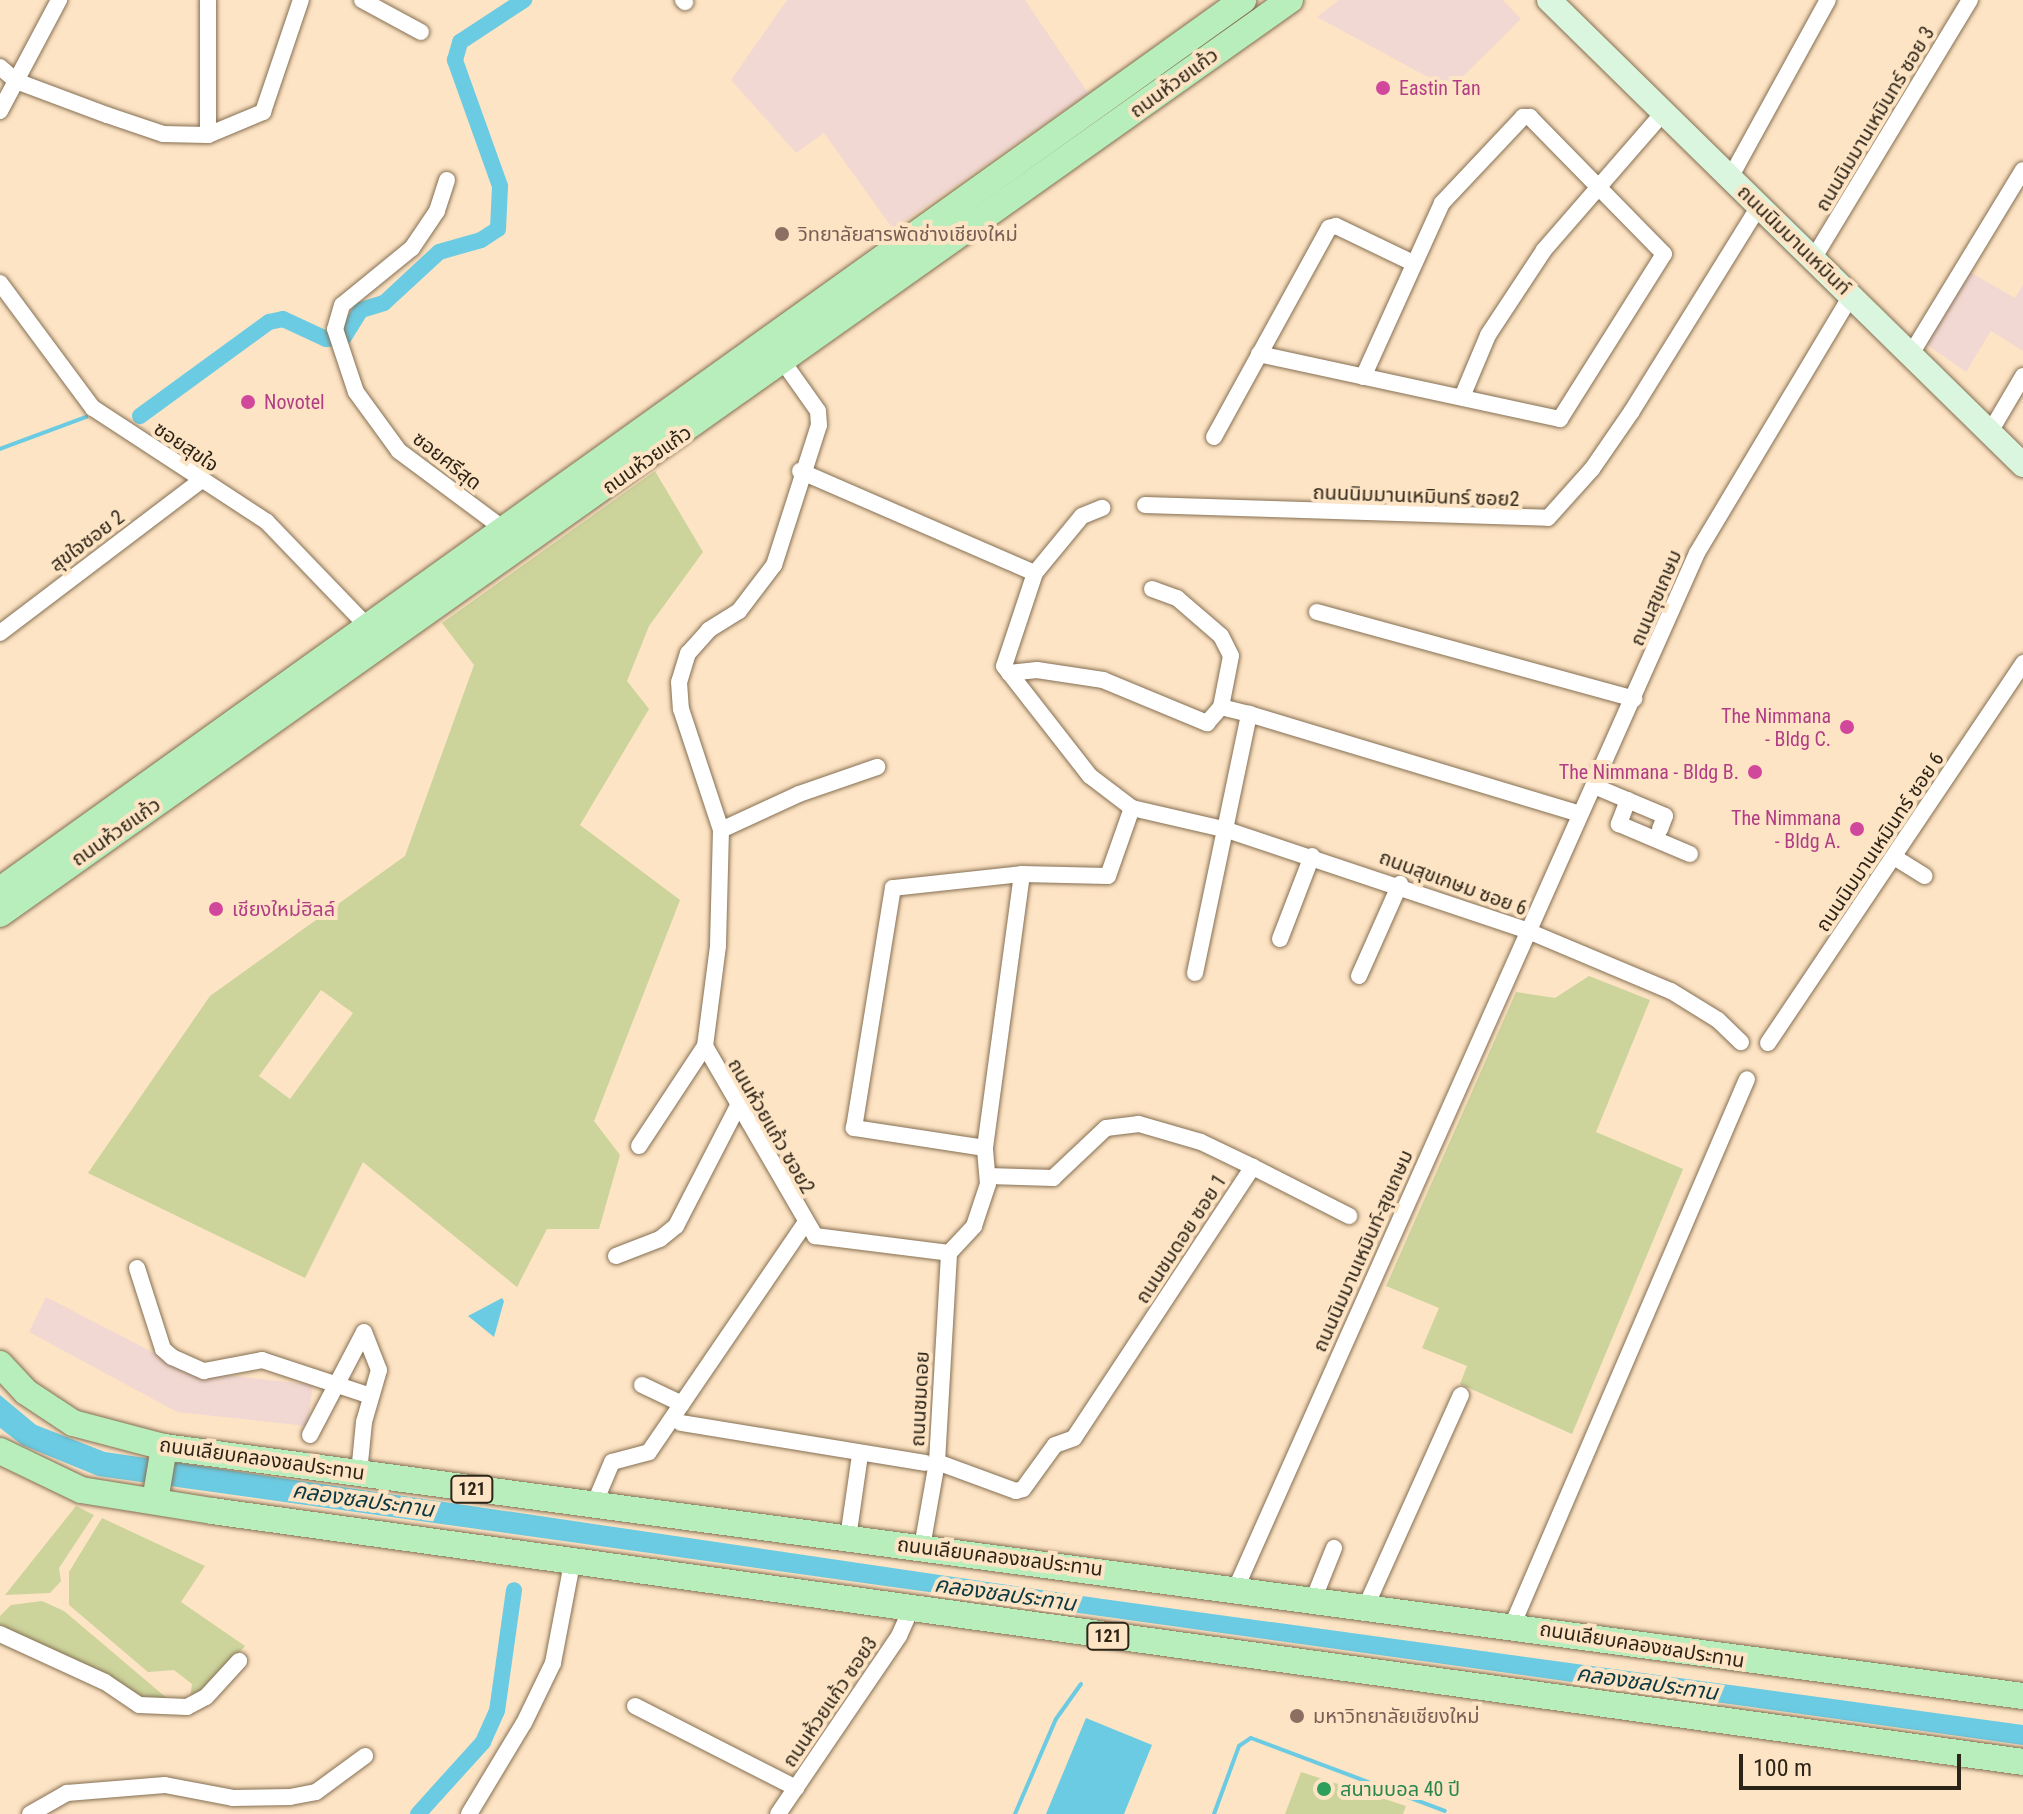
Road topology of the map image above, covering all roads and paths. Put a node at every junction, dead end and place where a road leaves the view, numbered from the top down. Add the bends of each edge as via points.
1 (59, 0) edge
2 (208, 0) edge
3 (301, 0) edge
4 (362, 0) edge
5 (1243, 0) edge
6 (1290, 0) edge
7 (1828, 0) edge
8 (1970, 0) edge
9 (1552, 5) edge
10 (421, 32) dead end
11 (0, 67) edge
12 (16, 81) junction
13 (0, 111) edge
14 (1663, 113) junction
15 (208, 135) junction
16 (2023, 170) edge
17 (1730, 178) junction
18 (447, 180) dead end
19 (1599, 185) junction
20 (1759, 206) junction
21 (1813, 259) junction
22 (1413, 263) junction
23 (0, 283) edge
24 (1851, 296) junction
25 (777, 353) junction
26 (1259, 354) junction
27 (1911, 354) junction
28 (2023, 376) edge
29 (1363, 377) junction
30 (1462, 397) junction
31 (1990, 432) junction
32 (1214, 437) dead end
33 (2023, 465) edge
34 (800, 471) junction
35 (199, 482) junction
36 (1145, 505) dead end
37 (1102, 508) dead end
38 (505, 530) junction
39 (1035, 573) junction
40 (1152, 589) dead end
41 (1317, 612) dead end
42 (0, 633) edge
43 (375, 636) junction
44 (2023, 663) edge
45 (1009, 673) junction
46 (1634, 699) junction
47 (1221, 707) junction
48 (1249, 714) junction
49 (877, 767) dead end
50 (1594, 786) junction
51 (1628, 800) junction
52 (1132, 808) junction
53 (1580, 814) junction
54 (1660, 829) dead end
55 (721, 830) junction
56 (1227, 830) junction
57 (1690, 854) dead end
58 (1312, 856) junction
59 (1894, 857) junction
60 (1022, 874) junction
61 (1924, 876) dead end
62 (1400, 884) junction
63 (0, 890) edge
64 (0, 914) edge
65 (1528, 931) junction
66 (1280, 939) dead end
67 (1195, 973) dead end
68 (1359, 976) dead end
69 (1741, 1042) dead end
70 (1768, 1043) dead end
71 (705, 1046) junction
72 (1747, 1079) dead end
73 (738, 1106) junction
74 (639, 1146) dead end
75 (985, 1148) junction
76 (1253, 1167) junction
77 (988, 1176) junction
78 (1349, 1216) dead end
79 (804, 1225) junction
80 (949, 1253) junction
81 (616, 1256) dead end
82 (137, 1268) dead end
83 (0, 1364) edge
84 (334, 1384) junction
85 (642, 1385) dead end
86 (1461, 1395) dead end
87 (371, 1396) junction
88 (682, 1404) junction
89 (681, 1423) dead end
90 (310, 1435) dead end
91 (0, 1451) edge
92 (164, 1452) junction
93 (860, 1455) junction
94 (931, 1462) junction
95 (359, 1473) junction
96 (156, 1496) junction
97 (593, 1507) junction
98 (848, 1538) junction
99 (922, 1547) junction
100 (1334, 1548) dead end
101 (572, 1563) junction
102 (1236, 1588) junction
103 (1314, 1598) junction
104 (1367, 1604) junction
105 (911, 1609) junction
106 (1512, 1626) junction
107 (0, 1634) edge
108 (239, 1661) dead end
109 (2023, 1696) edge
110 (635, 1706) dead end
111 (365, 1756) dead end
112 (2023, 1762) edge
113 (796, 1788) junction
114 (30, 1814) edge
115 (469, 1814) edge
116 (778, 1814) edge

1 - 12 street
2 - 15 street
3 - 15 street via 263,112
4 - 10 street
5 - 25 main road, ถนนห้วยแก้ว
6 - 25 main road, ถนนห้วยแก้ว
7 - 17 street
8 - 21 street, ถนนนิมมานเหมินทร์ ซอย 3
9 - 14 main road, ถนนนิมมานเหมินท์
11 - 12 street
12 - 13 street
12 - 15 street via 163,134
14 - 17 main road, ถนนนิมมานเหมินท์
14 - 19 street
16 - 27 street
17 - 20 main road, ถนนนิมมานเหมินท์
18 - 38 street, ซอยศรีสุด via 437,211 412,248 342,305 336,336 356,392 399,451
19 - 22 street via 1530,117 1523,117 1452,188
19 - 30 street via 1544,250 1488,335
19 - 30 street via 1664,254 1560,419
20 - 21 main road, ถนนนิมมานเหมินท์
20 - 36 street, ถนนนิมมานเหมินทร์ ซอย2 via 1632,411 1592,469 1548,518
21 - 24 main road, ถนนนิมมานเหมินท์
22 - 26 street via 1336,226 1329,228
22 - 29 street
23 - 35 street, ซอยสุขใจ via 93,408
24 - 27 main road, ถนนนิมมานเหมินท์
24 - 46 street, ถนนสุขเกษม via 1697,553
25 - 34 street, ถนนห้วยแก้ว ซอย2 via 818,411 819,425
25 - 38 main road, ถนนห้วยแก้ว
25 - 43 main road, ถนนห้วยแก้ว
26 - 29 street
26 - 32 street
27 - 31 main road, ถนนนิมมานเหมินท์
28 - 31 street
29 - 30 street
31 - 33 main road, ถนนนิมมานเหมินท์
34 - 39 street
34 - 55 street, ถนนห้วยแก้ว ซอย2 via 774,565 739,611 709,630 688,653 679,682 681,709
35 - 42 street, สุขใจซอย 2
35 - 43 street, ซอยสุขใจ via 267,522
37 - 39 street via 1082,516
38 - 43 main road, ถนนห้วยแก้ว
39 - 45 street via 1034,588 1006,648 1004,666
40 - 47 street via 1177,598 1221,636 1231,656
41 - 46 street
43 - 63 main road, ถนนห้วยแก้ว
43 - 64 main road, ถนนห้วยแก้ว
44 - 59 street, ถนนนิมมานเหมินทร์ ซอย 6
45 - 47 street via 1037,670 1103,680 1207,723
45 - 52 street via 1090,776
46 - 50 street, ถนนสุขเกษม
47 - 48 street
48 - 53 street
48 - 56 street
49 - 55 street via 799,794
50 - 51 street
50 - 53 street, ถนนสุขเกษม
51 - 54 street via 1665,816
51 - 57 street via 1619,824
52 - 56 street, ถนนสุขเกษม ซอย 6
52 - 60 street via 1108,876
53 - 65 street, ถนนสุขเกษม
55 - 71 street, ถนนห้วยแก้ว ซอย2 via 718,946
56 - 58 street, ถนนสุขเกษม ซอย 6
56 - 67 street
58 - 62 street, ถนนสุขเกษม ซอย 6
58 - 66 street
59 - 61 street
59 - 70 street, ถนนนิมมานเหมินทร์ ซอย 6
60 - 75 street
60 - 75 street via 893,888 854,1128
62 - 65 street, ถนนสุขเกษม ซอย 6
62 - 68 street
65 - 69 street, ถนนสุขเกษม ซอย 6 via 1671,991 1718,1020
65 - 102 street, ถนนนิมมานเหมินท์-สุขเกษม
71 - 73 street, ถนนห้วยแก้ว ซอย2
71 - 74 street
72 - 106 street
73 - 79 street, ถนนห้วยแก้ว ซอย2
73 - 81 street via 676,1226 660,1239
75 - 77 street
76 - 77 street, ถนนชมดอย ซอย 1 via 1201,1142 1139,1124 1106,1128 1053,1178
76 - 78 street
76 - 94 street, ถนนชมดอย ซอย 1 via 1074,1438 1055,1445 1023,1489
77 - 80 street via 974,1226
79 - 80 street via 827,1240
79 - 88 street
80 - 94 street, ถนนชมดอย
82 - 84 street via 163,1349 172,1357 204,1371 262,1360
83 - 92 main road, ถนนเลียบคลองชลประทาน / 121 via 26,1392 73,1423
84 - 87 street
84 - 87 street via 364,1332 379,1370
84 - 90 street
85 - 88 street
86 - 104 street
87 - 95 street
88 - 97 street via 649,1452 612,1462
89 - 93 street
91 - 96 main road, 121 via 81,1490
92 - 95 main road, ถนนเลียบคลองชลประทาน / 121
92 - 96 main road
93 - 94 street
93 - 98 street
94 - 99 street, ถนนชมดอย
95 - 97 main road, ถนนเลียบคลองชลประทาน / 121
96 - 101 main road, 121
97 - 98 main road, ถนนเลียบคลองชลประทาน / 121
98 - 99 main road, ถนนเลียบคลองชลประทาน / 121
99 - 102 main road, ถนนเลียบคลองชลประทาน / 121
100 - 103 street
101 - 105 main road, 121
101 - 115 street via 553,1663
102 - 103 main road, ถนนเลียบคลองชลประทาน / 121
103 - 104 main road, ถนนเลียบคลองชลประทาน / 121
104 - 106 main road, ถนนเลียบคลองชลประทาน / 121
105 - 112 main road, 121
105 - 113 street, ถนนห้วยแก้ว ซอย3 via 899,1636
106 - 109 main road, ถนนเลียบคลองชลประทาน / 121
107 - 108 street via 105,1682 139,1705 187,1707 206,1697
110 - 113 street
111 - 114 street via 316,1792 290,1797 233,1798 165,1785 67,1793
113 - 116 street, ถนนห้วยแก้ว ซอย3

